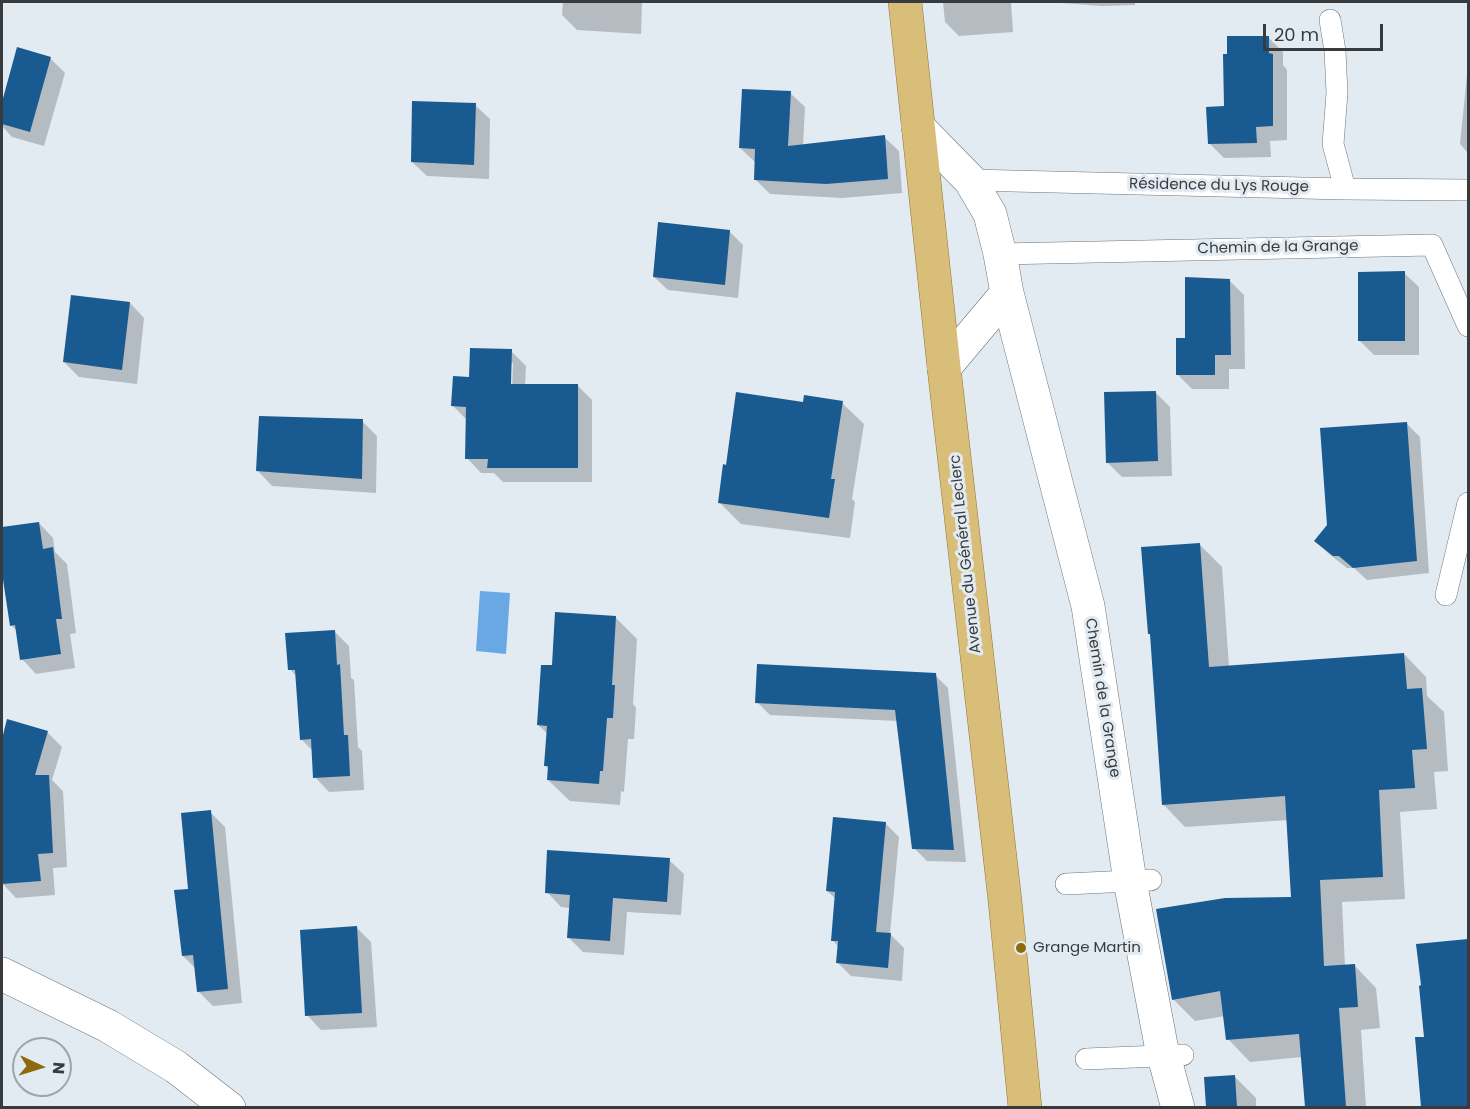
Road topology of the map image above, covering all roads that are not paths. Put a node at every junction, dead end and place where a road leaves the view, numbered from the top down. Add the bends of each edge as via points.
1 (905, 2) edge
2 (1330, 20) dead end
3 (918, 127) junction
4 (970, 180) junction
5 (1345, 189) junction
6 (1468, 190) edge
7 (1000, 254) junction
8 (1007, 293) junction
9 (1468, 326) edge
10 (944, 368) junction
11 (1468, 503) edge
12 (1446, 595) dead end
13 (1141, 881) junction
14 (1066, 884) dead end
15 (2, 974) edge
16 (1174, 1055) junction
17 (1086, 1059) dead end
18 (229, 1107) edge
19 (1025, 1107) edge
20 (1178, 1107) edge

1 - 3 main road, Avenue du Général Leclerc
2 - 5 lane via 1337,93 1334,144
3 - 4 street, Chemin de la Grange
3 - 10 main road, Avenue du Général Leclerc
4 - 5 lane, Résidence du Lys Rouge
4 - 7 street, Chemin de la Grange via 990,214
5 - 6 lane, Résidence du Lys Rouge
7 - 8 street, Chemin de la Grange
7 - 9 lane, Chemin de la Grange via 1432,245
8 - 10 street
8 - 13 street, Chemin de la Grange via 1088,606
10 - 19 main road, Avenue du Général Leclerc
11 - 12 lane
13 - 14 lane
13 - 16 street, Chemin de la Grange via 1157,1023
15 - 18 street via 108,1026 176,1067
16 - 17 lane
16 - 20 street, Chemin de la Grange

